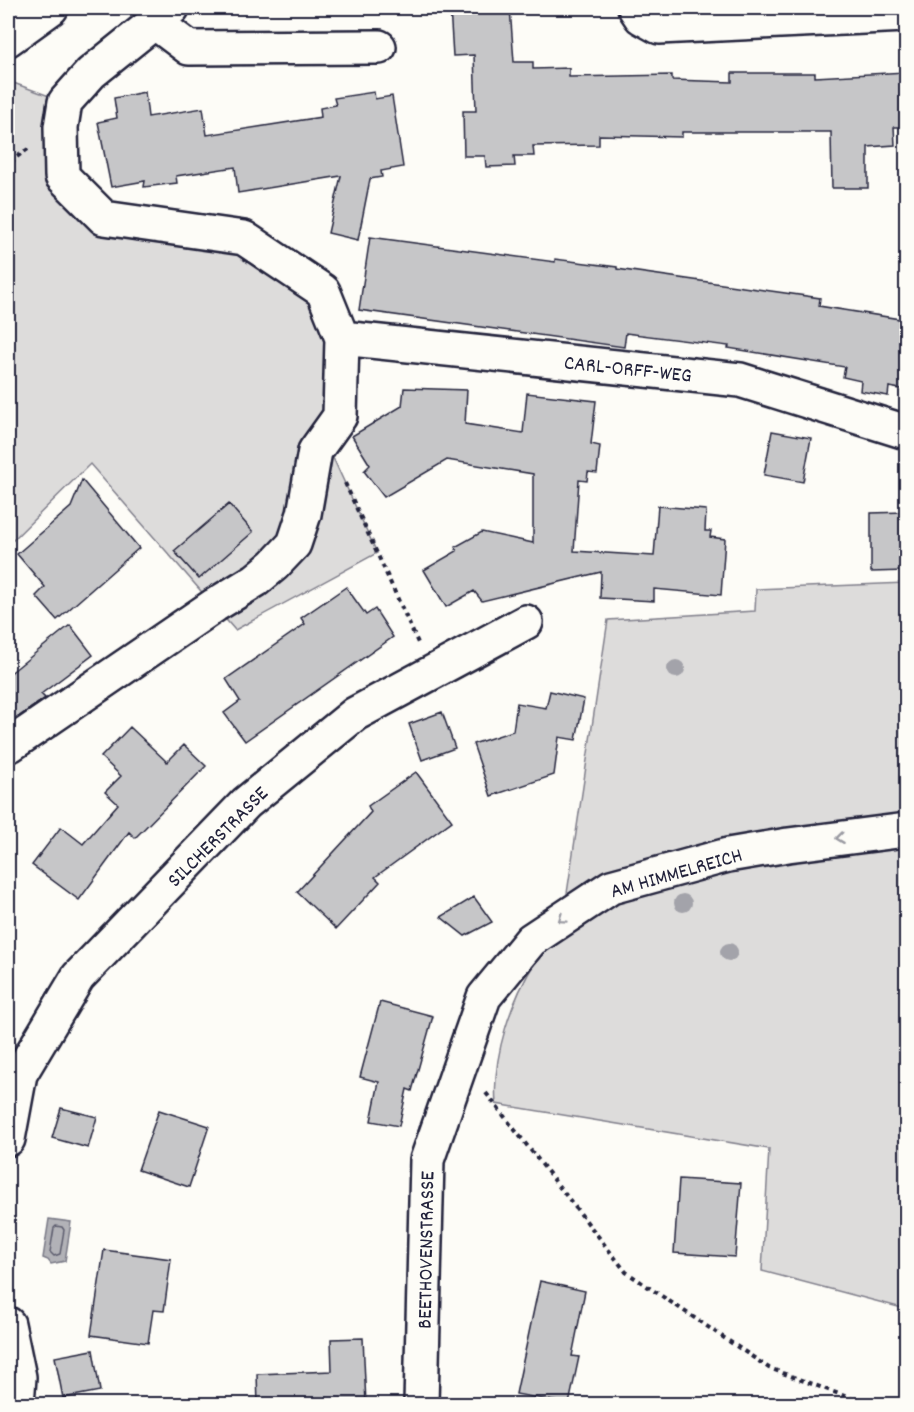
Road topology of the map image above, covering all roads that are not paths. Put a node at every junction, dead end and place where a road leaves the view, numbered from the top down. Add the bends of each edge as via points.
1 (51, 8) edge
2 (635, 8) edge
3 (163, 14) edge
4 (906, 15) edge
5 (8, 39) edge
6 (379, 48) dead end
7 (342, 338) junction
8 (906, 432) edge
9 (525, 622) dead end
10 (10, 746) dead end
11 (906, 830) edge
12 (461, 1064) joint
13 (8, 1139) edge
14 (8, 1324) edge
15 (17, 1404) edge
16 (421, 1404) edge

1 - 5 street
2 - 4 street via 641,17 659,27
3 - 6 street via 189,48
3 - 7 street via 91,73 65,102 62,176 104,218 244,238 323,291
7 - 8 street, CARL-ORFF-WEG via 740,380
7 - 10 street via 340,416 319,445 294,544 256,580
9 - 13 street, SILCHERSTRASSE via 355,714 246,803 78,977 20,1074
11 -> 12 street, AM HIMMELREICH via 728,855 611,887 531,940 484,997
12 - 16 street, BEETHOVENSTRASSE via 427,1160
14 - 15 street via 19,1377

